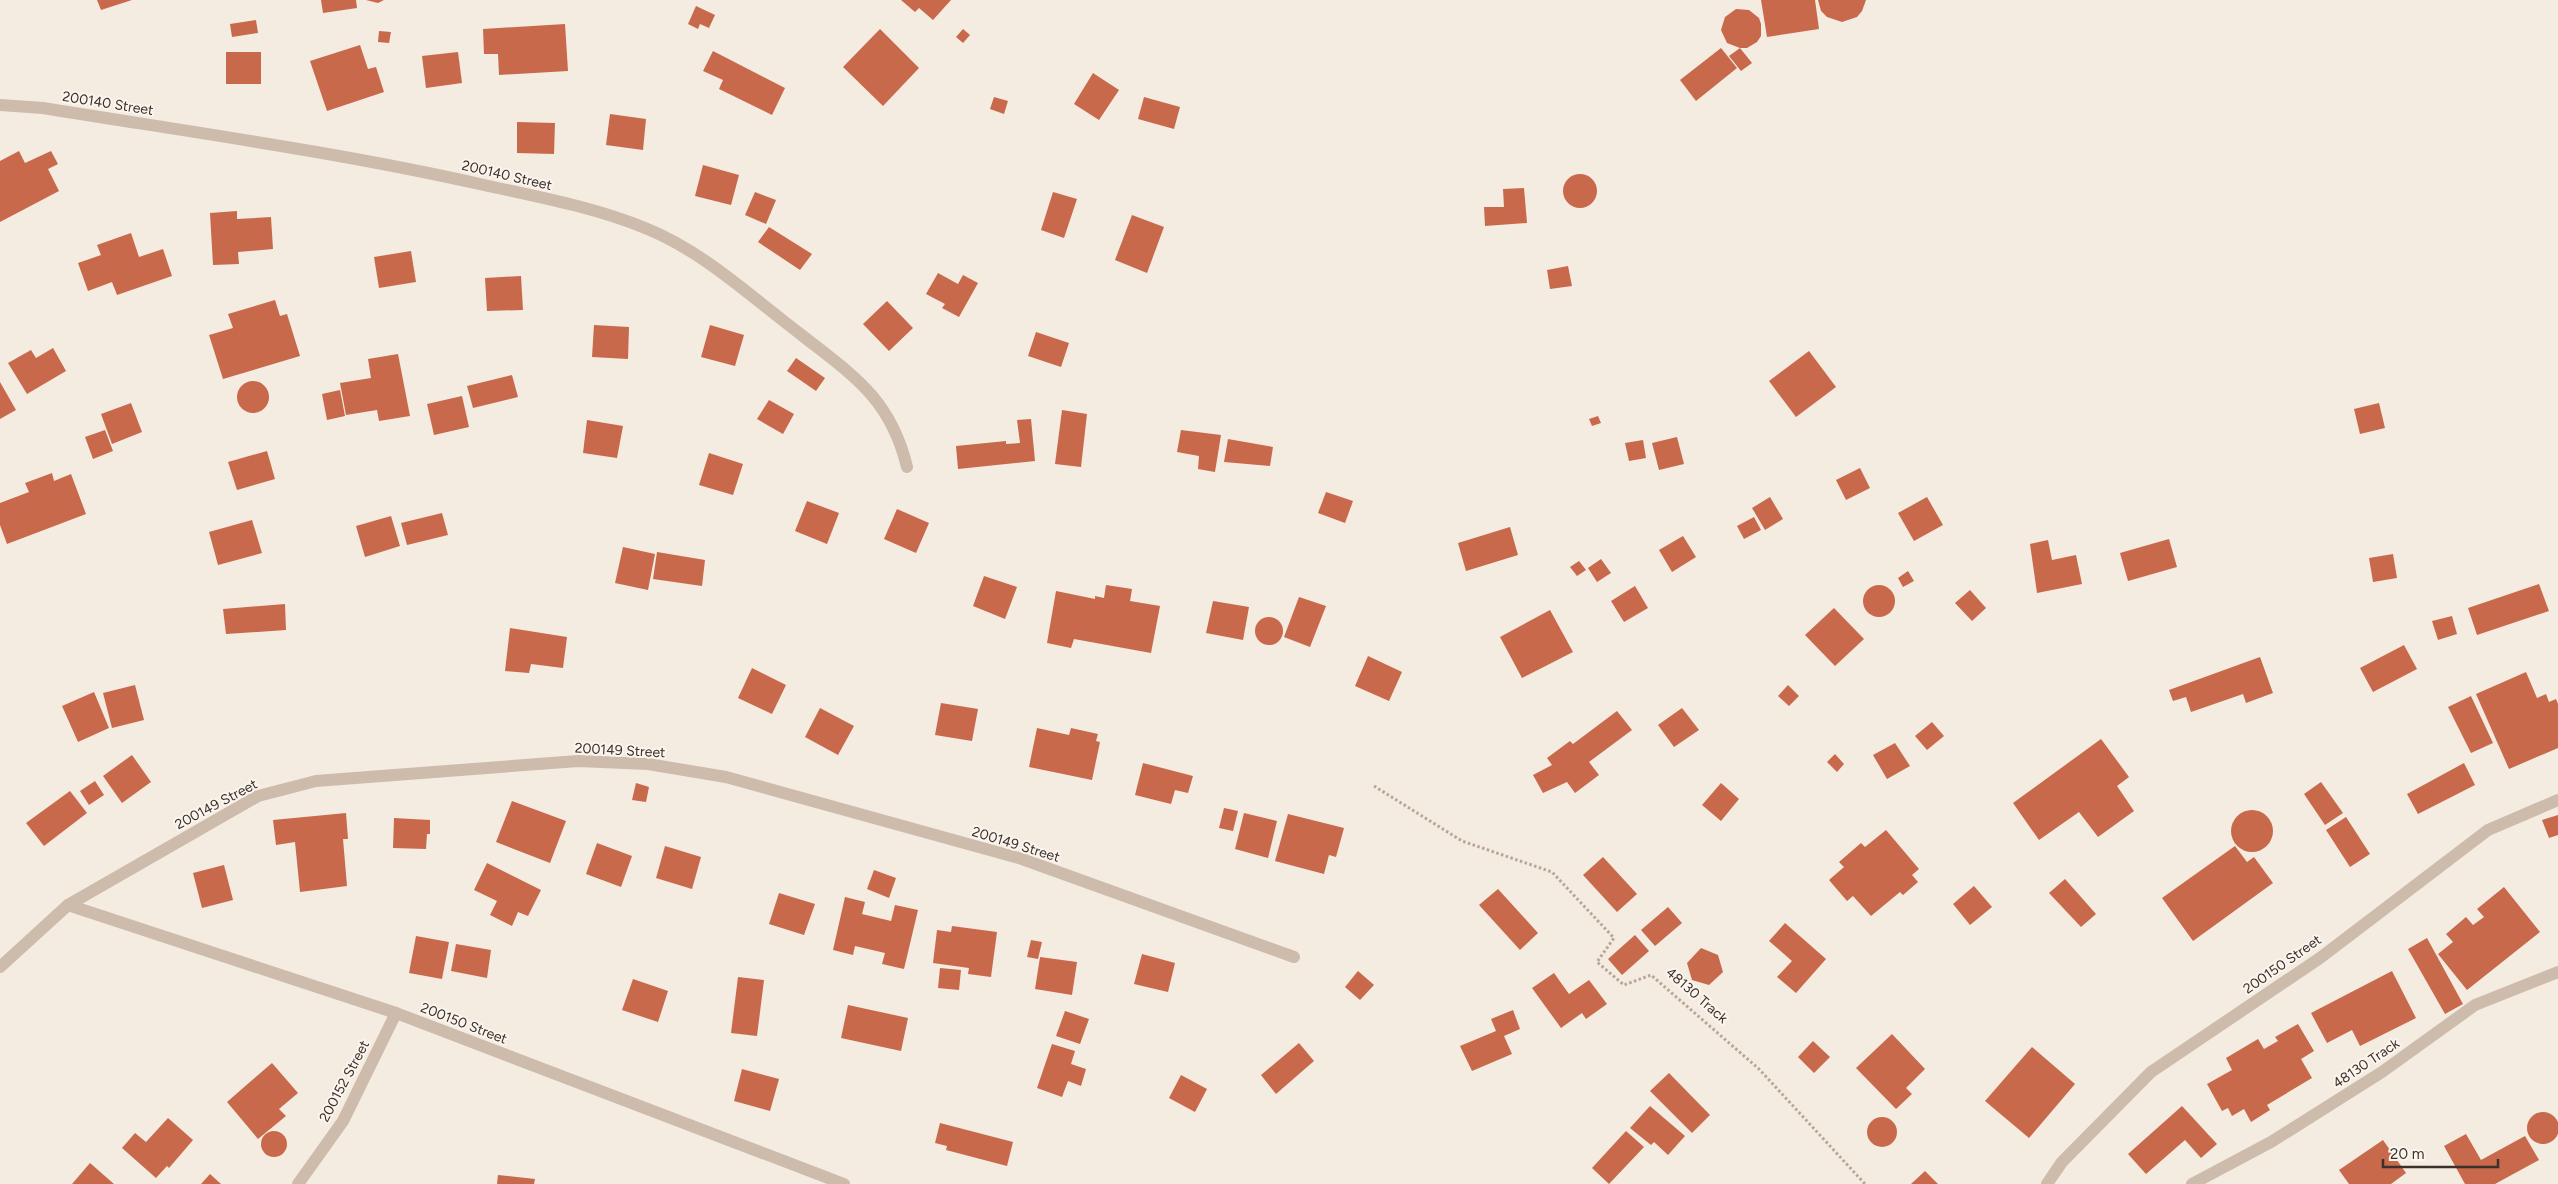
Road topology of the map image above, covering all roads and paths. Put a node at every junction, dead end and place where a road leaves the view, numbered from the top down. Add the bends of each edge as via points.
1 (0, 105) edge
2 (907, 467) dead end
3 (1374, 786) dead end
4 (2558, 800) edge
5 (68, 905) junction
6 (1294, 957) dead end
7 (0, 967) edge
8 (2558, 972) edge
9 (396, 1013) junction
10 (298, 1184) edge
11 (844, 1184) edge
12 (1865, 1184) edge
13 (2047, 1184) edge
14 (2192, 1184) edge

1 - 2 street, 200140 Street via 42,108 430,173 595,210 646,228 692,250 866,386 890,420 901,443
3 - 12 path, 48130 Track via 1462,841 1552,872 1614,938 1597,962 1624,985 1651,975 1759,1069
4 - 13 street, 200150 Street via 2488,830 2320,958 2151,1072 2062,1162
5 - 6 street, 200149 Street via 258,796 316,781 578,761 648,764 726,777 1022,859
5 - 7 street, 200149 Street
5 - 9 street, 200150 Street
8 - 14 street, 48130 Track via 2475,1005 2382,1072 2271,1142
9 - 10 street, 200152 Street via 343,1121
9 - 11 street, 200150 Street

